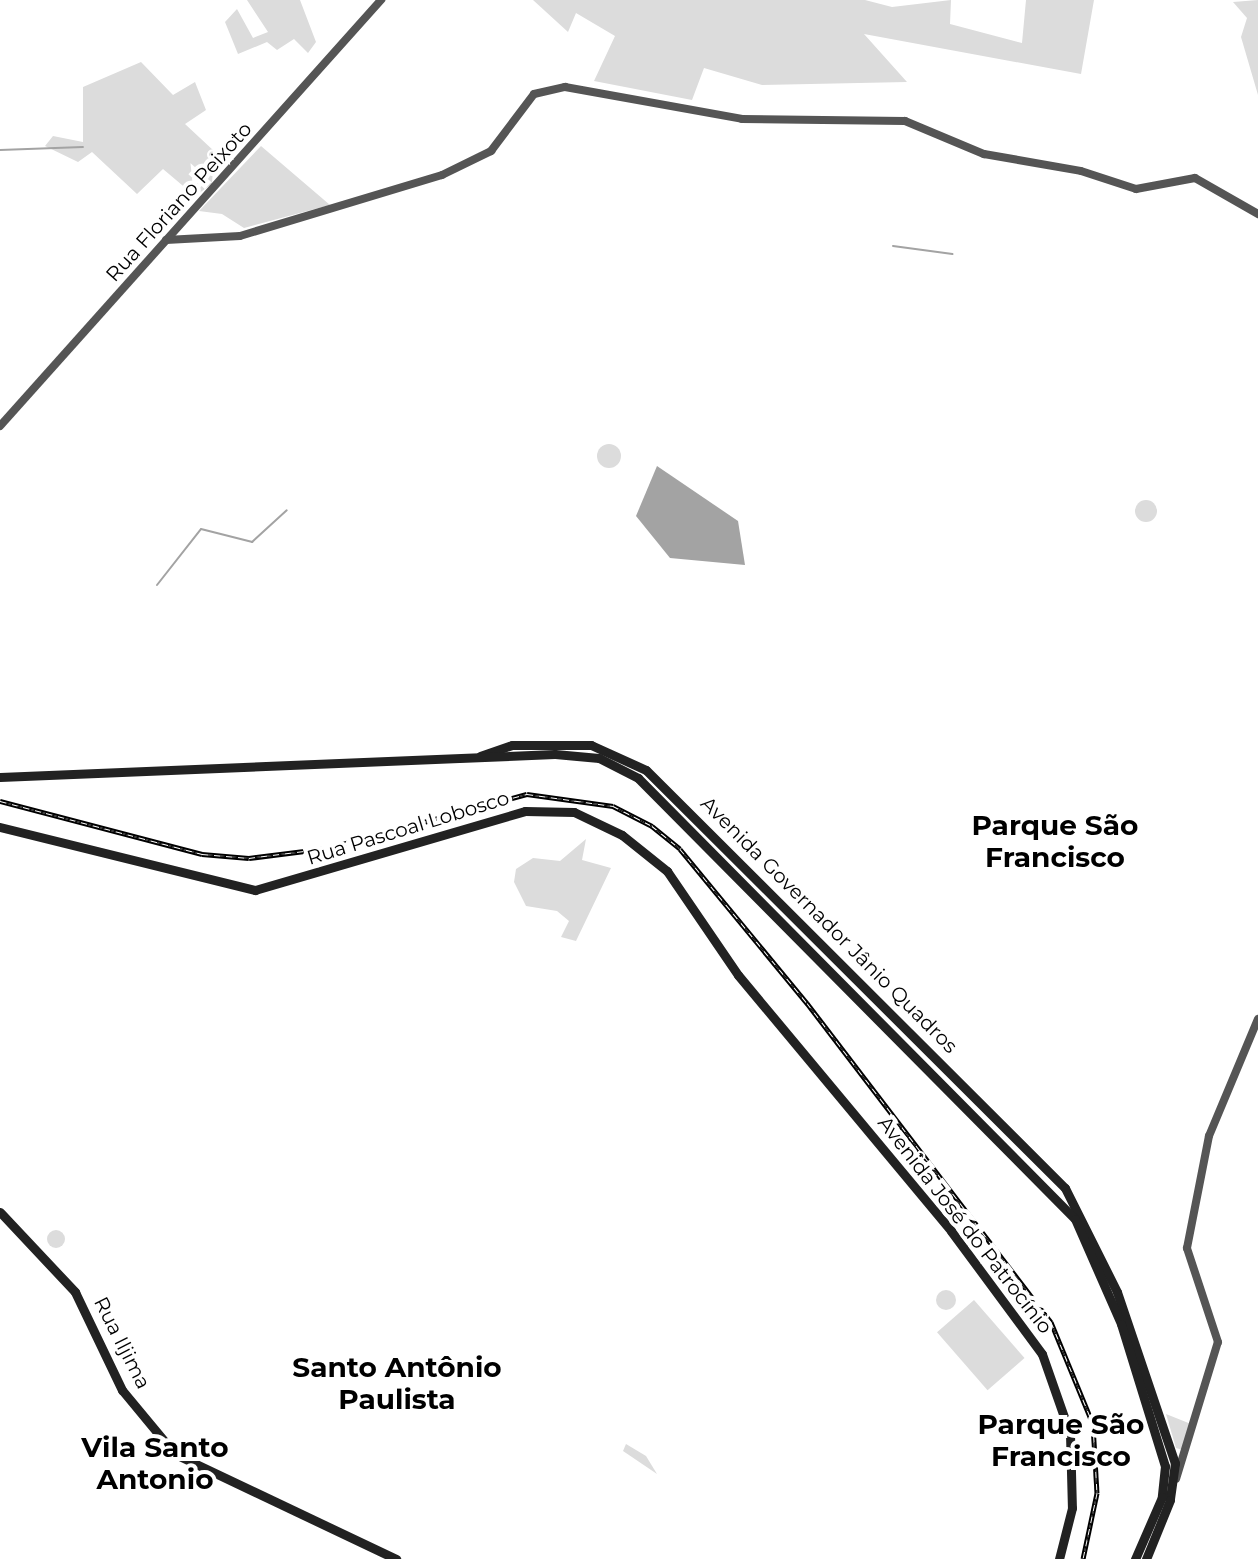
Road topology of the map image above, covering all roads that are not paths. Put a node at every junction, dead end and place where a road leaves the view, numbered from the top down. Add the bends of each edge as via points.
1 (381, 0) edge
2 (1258, 214) edge
3 (1258, 224) edge
4 (166, 240) junction
5 (0, 426) edge
6 (518, 745) junction
7 (516, 756) junction
8 (477, 758) junction
9 (2, 777) edge
10 (0, 827) edge
11 (806, 925) junction
12 (792, 931) junction
13 (806, 945) junction
14 (836, 956) junction
15 (849, 990) junction
16 (875, 996) junction
17 (1258, 1019) edge
18 (910, 1030) junction
19 (783, 1031) joint
20 (900, 1040) junction
21 (922, 1042) junction
22 (915, 1055) junction
23 (1068, 1200) junction
24 (0, 1212) edge
25 (1093, 1245) junction
26 (1184, 1453) junction
27 (1175, 1463) junction
28 (1171, 1477) junction
29 (1141, 1558) edge
30 (396, 1559) edge
31 (1059, 1559) edge

1 - 4 street, Rua Floriano Peixoto
2 - 3 street
2 - 4 street via 1195,178 1136,189 1081,171 984,154 905,121 729,118 565,87 534,94 491,151 430,180 240,236
4 - 5 street, Rua Floriano Peixoto
6 - 7 main road
6 - 8 main road, Avenida Governador Jânio Quadros
6 - 11 main road, Avenida Governador Jânio Quadros via 591,745 629,759
7 - 8 main road, Avenida Governador Jânio Quadros
7 - 12 main road, Avenida Governador Jânio Quadros via 591,757 638,778
8 - 9 main road, Avenida Governador Jânio Quadros
10 - 19 main road, Rua Pascoal Lobosco via 255,890 510,814 574,812 622,835 667,871
11 - 12 main road
11 - 14 main road, Avenida Governador Jânio Quadros
12 - 13 main road, Avenida Governador Jânio Quadros
13 - 14 main road via 814,940
13 - 15 main road, Avenida Governador Jânio Quadros
14 - 16 main road, Avenida Governador Jânio Quadros
15 - 16 main road
15 - 20 main road, Avenida Governador Jânio Quadros
16 - 18 main road, Avenida Governador Jânio Quadros
17 - 26 street via 1209,1136 1187,1248 1218,1342
18 - 20 main road
18 - 21 main road, Avenida Governador Jânio Quadros
19 - 31 main road, Avenida José do Patrocínio via 951,1231 1042,1354 1070,1434 1072,1508
20 - 22 main road, Avenida Governador Jânio Quadros
21 - 22 main road
21 - 23 main road, Avenida Governador Jânio Quadros
22 - 23 main road, Avenida Governador Jânio Quadros
23 - 25 main road, Avenida Governador Jânio Quadros
24 - 30 main road, Rua Iljima via 75,1292 122,1390 175,1454
25 - 27 main road
25 - 28 main road
26 - 27 street
26 - 28 street
27 - 28 main road
28 - 29 main road

